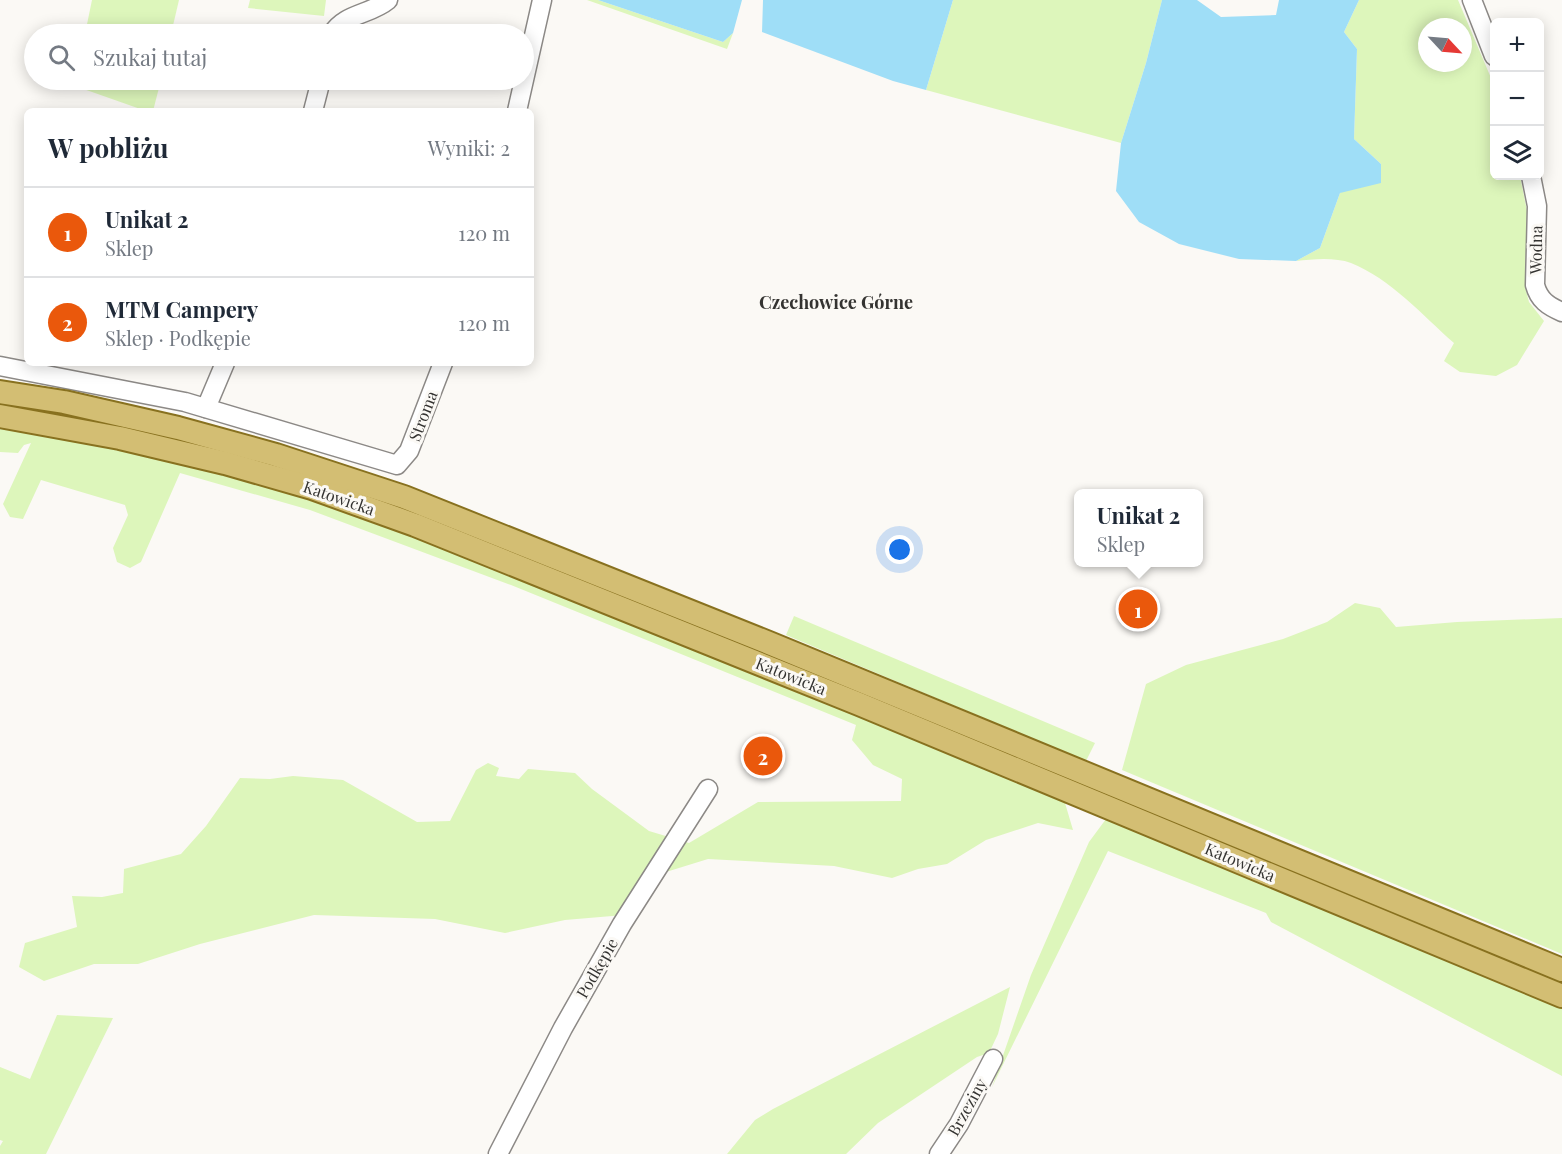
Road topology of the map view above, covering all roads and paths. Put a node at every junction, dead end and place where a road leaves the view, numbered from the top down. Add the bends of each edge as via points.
1 (388, 0) edge
2 (542, 0) edge
3 (1472, 0) edge
4 (340, 24) edge
5 (534, 36) edge
6 (1490, 46) edge
7 (318, 90) edge
8 (522, 90) edge
9 (314, 108) edge
10 (518, 108) edge
11 (1532, 180) edge
12 (1562, 312) edge
13 (0, 366) edge
14 (224, 366) edge
15 (442, 366) edge
16 (67, 370) edge
17 (0, 392) edge
18 (206, 408) junction
19 (0, 416) edge
20 (708, 789) dead end
21 (1562, 970) edge
22 (1562, 996) edge
23 (993, 1059) dead end
24 (498, 1154) edge
25 (939, 1154) edge

1 - 4 street
2 - 5 street
3 - 6 street
7 - 9 street
8 - 10 street
11 - 12 street, Wodna via 1537,206 1535,285 1538,296
13 - 16 street
14 - 18 street
15 - 18 street, Stroma via 409,451 397,465
16 - 18 street
17 - 21 main road, Katowicka via 188,430 276,454 404,497 780,647
19 - 22 main road, Katowicka via 120,438 225,463 404,521
20 - 24 street, Podkępie via 616,934
23 - 25 street, Brzeziny

